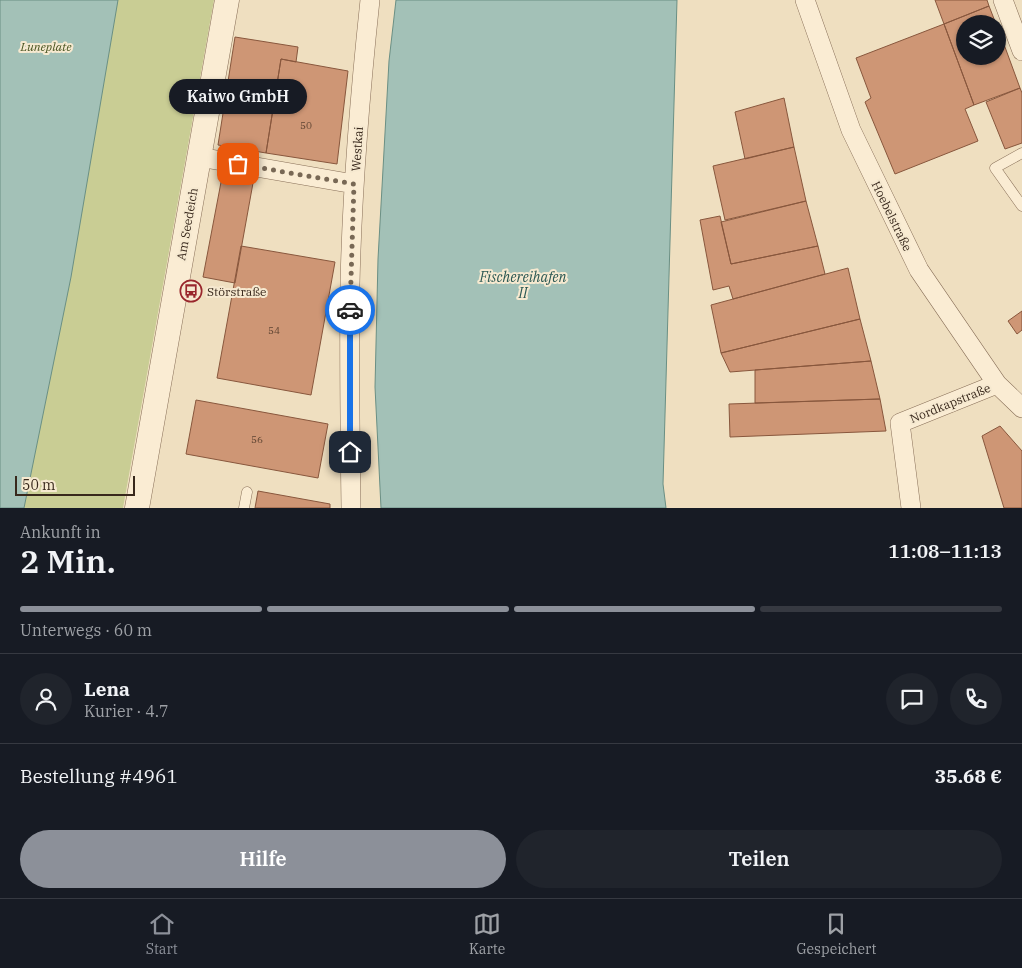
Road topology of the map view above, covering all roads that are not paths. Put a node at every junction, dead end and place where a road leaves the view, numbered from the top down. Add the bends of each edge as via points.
1 (227, 0) edge
2 (370, 0) edge
3 (805, 0) edge
4 (1003, 0) edge
5 (1022, 51) edge
6 (1022, 153) edge
7 (199, 157) junction
8 (354, 184) junction
9 (1022, 206) edge
10 (997, 384) junction
11 (1022, 408) edge
12 (247, 492) dead end
13 (137, 508) edge
14 (244, 508) edge
15 (351, 508) edge
16 (911, 508) edge

1 - 7 street, Am Seedeich
2 - 8 street, Westkai
3 - 10 street, Hoebelstraße via 850,130 919,270
4 - 5 street
6 - 9 lane via 995,168
7 - 8 street
7 - 13 street, Am Seedeich
8 - 15 street, Westkai via 350,284
10 - 11 street, Hoebelstraße
10 - 16 street, Nordkapstraße via 900,423
12 - 14 lane

